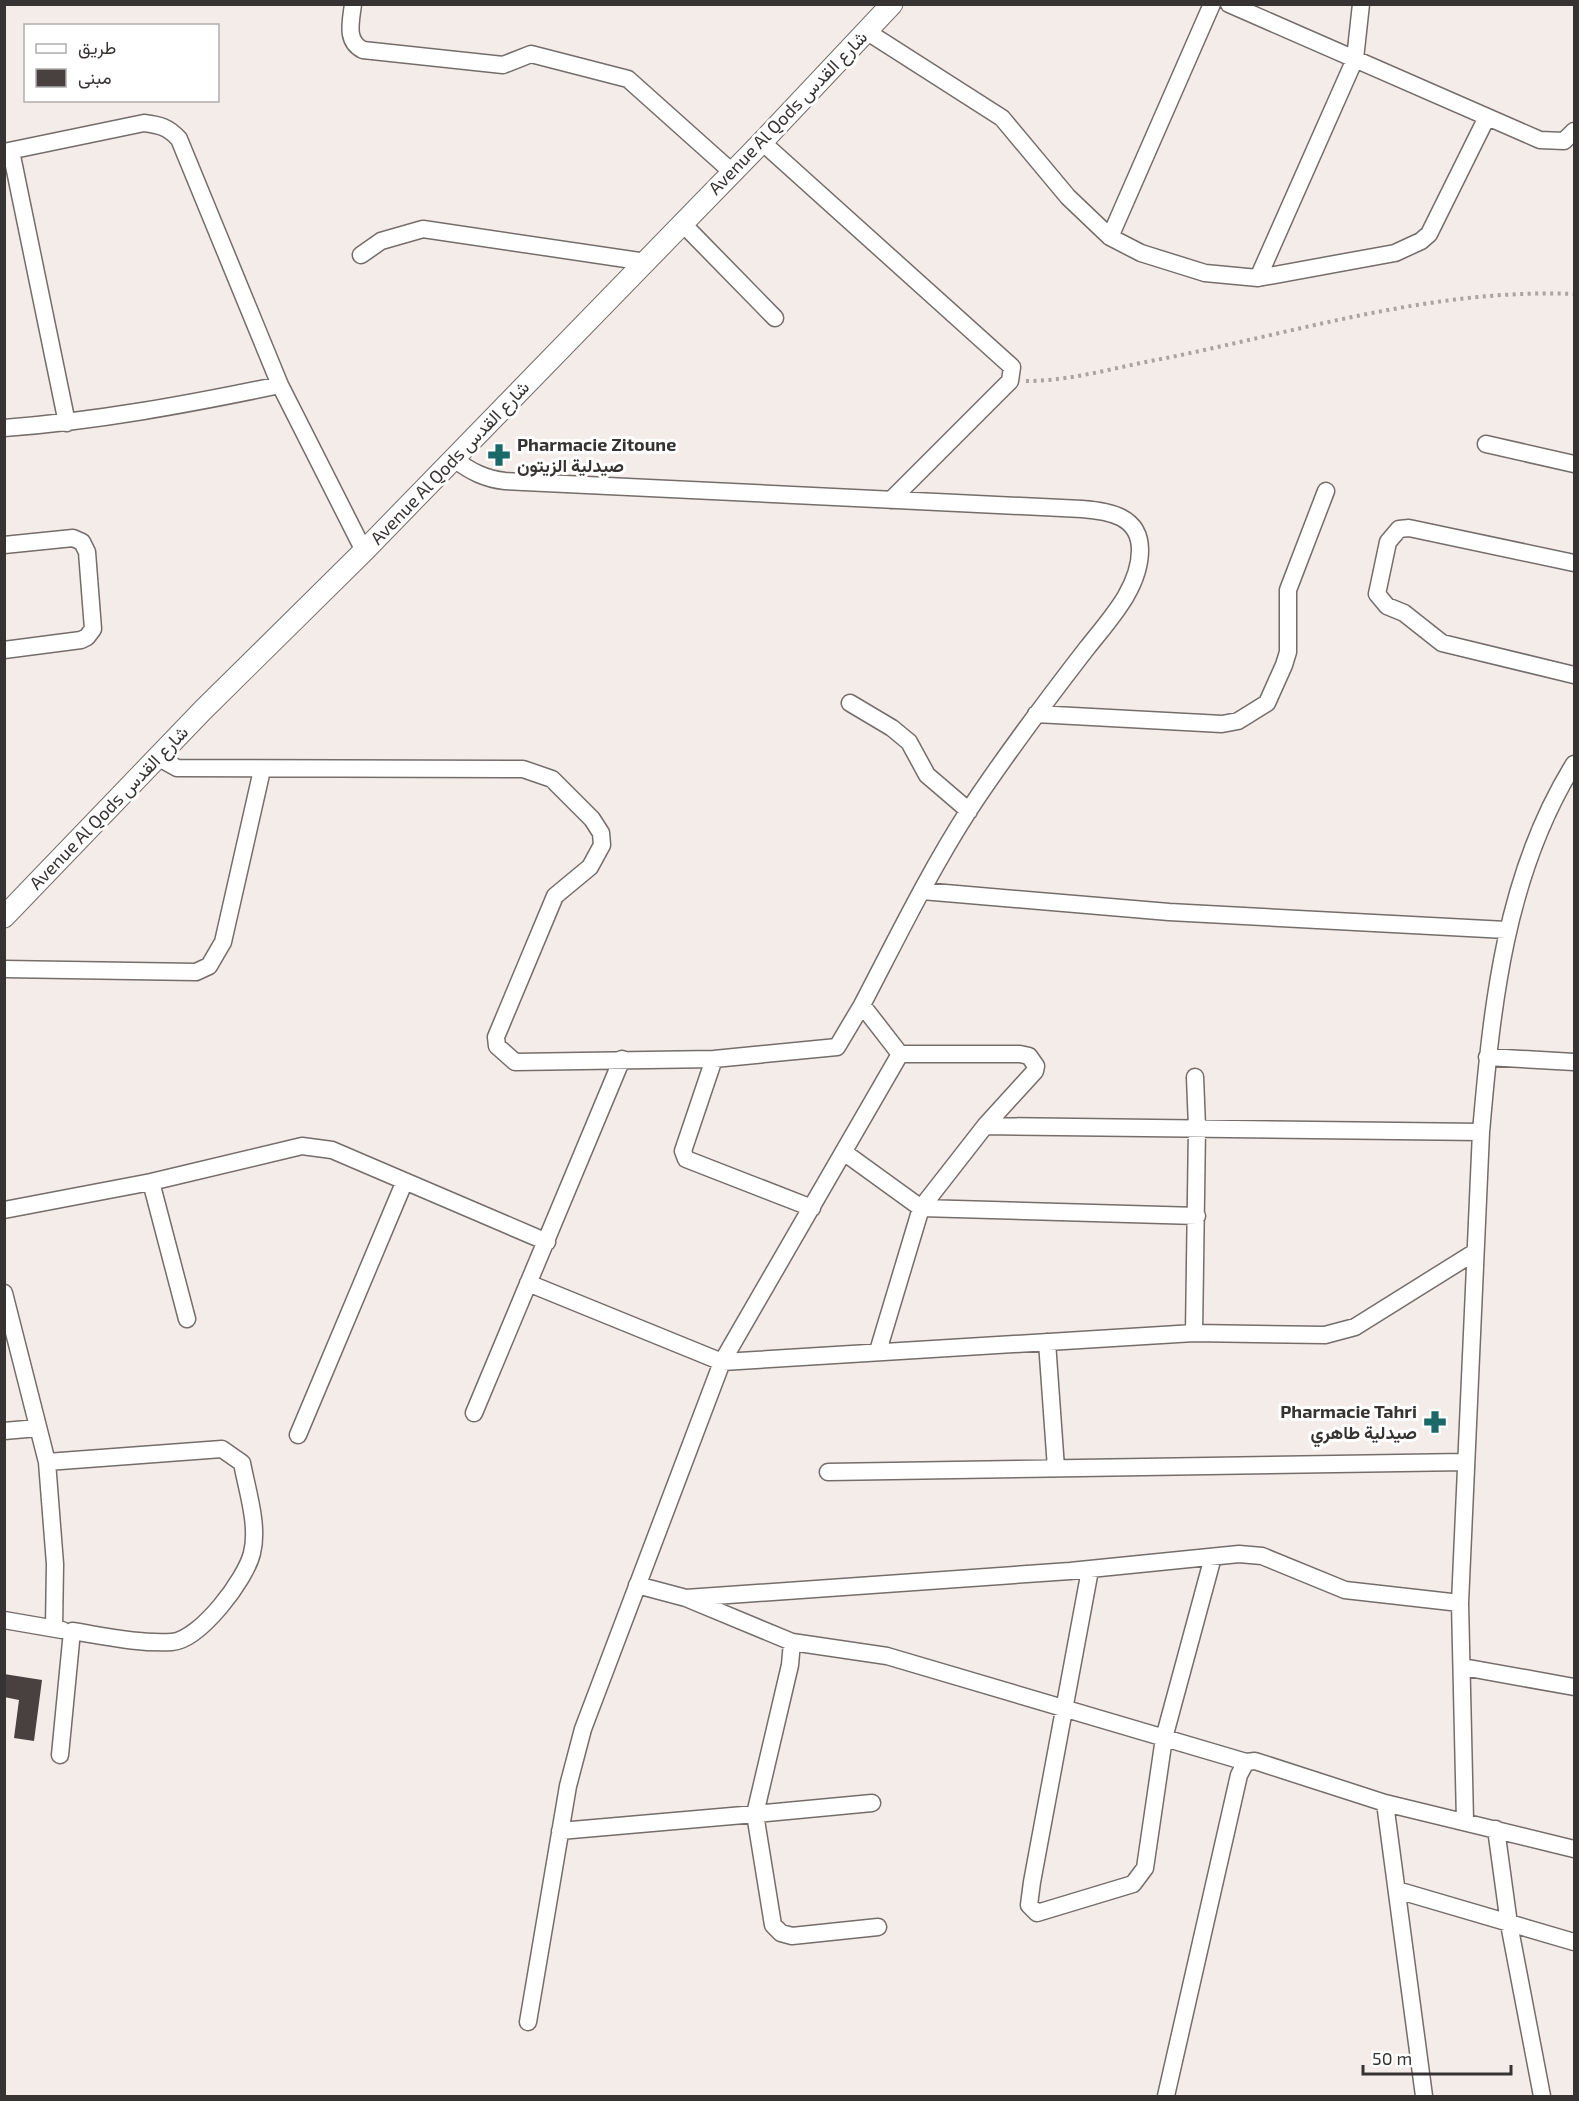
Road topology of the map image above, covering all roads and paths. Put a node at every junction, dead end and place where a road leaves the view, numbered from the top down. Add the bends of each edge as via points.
1 (353, 4) edge
2 (892, 4) edge
3 (1212, 4) edge
4 (1229, 4) edge
5 (1361, 4) edge
6 (866, 31) junction
7 (1355, 59) junction
8 (1487, 117) junction
9 (1575, 131) edge
10 (762, 142) junction
11 (8, 151) edge
12 (732, 172) junction
13 (683, 224) junction
14 (1110, 237) junction
15 (361, 255) dead end
16 (646, 262) junction
17 (1258, 278) junction
18 (1575, 294) edge
19 (775, 318) dead end
20 (1010, 381) junction
21 (280, 386) junction
22 (67, 423) junction
23 (4, 428) edge
24 (1486, 444) dead end
25 (453, 459) junction
26 (1575, 464) edge
27 (1326, 491) dead end
28 (891, 501) junction
29 (4, 545) edge
30 (364, 551) junction
31 (1575, 563) edge
32 (4, 650) edge
33 (1575, 675) edge
34 (850, 703) dead end
35 (1036, 714) junction
36 (159, 758) junction
37 (1575, 764) edge
38 (262, 770) junction
39 (1569, 784) edge
40 (969, 812) junction
41 (922, 891) junction
42 (4, 916) edge
43 (1506, 930) junction
44 (4, 969) edge
45 (862, 1005) junction
46 (900, 1054) junction
47 (1487, 1058) junction
48 (622, 1059) junction
49 (714, 1059) junction
50 (1575, 1062) edge
51 (1195, 1077) dead end
52 (985, 1126) junction
53 (1197, 1127) junction
54 (1481, 1132) junction
55 (845, 1153) junction
56 (152, 1182) junction
57 (404, 1183) junction
58 (812, 1208) junction
59 (921, 1208) junction
60 (4, 1210) edge
61 (1197, 1216) junction
62 (547, 1242) junction
63 (1475, 1252) junction
64 (528, 1283) junction
65 (4, 1293) edge
66 (188, 1319) dead end
67 (1194, 1333) junction
68 (1047, 1342) junction
69 (878, 1351) junction
70 (722, 1362) junction
71 (474, 1413) dead end
72 (38, 1428) junction
73 (4, 1431) edge
74 (298, 1436) dead end
75 (47, 1462) junction
76 (1465, 1462) junction
77 (1056, 1468) junction
78 (828, 1472) dead end
79 (1213, 1557) junction
80 (1090, 1570) junction
81 (637, 1585) junction
82 (686, 1598) junction
83 (1460, 1603) junction
84 (4, 1620) edge
85 (54, 1628) junction
86 (72, 1631) junction
87 (792, 1642) junction
88 (1463, 1667) junction
89 (1575, 1687) edge
90 (1064, 1708) junction
91 (1164, 1738) junction
92 (60, 1755) dead end
93 (1246, 1762) junction
94 (872, 1803) dead end
95 (1385, 1803) junction
96 (756, 1814) junction
97 (1465, 1821) junction
98 (1496, 1829) junction
99 (560, 1832) junction
100 (1575, 1834) edge
101 (1552, 1844) junction
102 (1575, 1849) edge
103 (1397, 1890) junction
104 (1509, 1924) junction
105 (878, 1927) dead end
106 (1575, 1942) edge
107 (528, 2022) dead end
108 (1166, 2097) edge
109 (1424, 2097) edge
110 (1542, 2097) edge

1 - 12 street via 350,39 363,50 503,65 531,54 628,79
2 - 6 street, Avenue Al Qods شارع القدس
3 - 14 street
4 - 7 street
5 - 7 street
6 - 10 street, Avenue Al Qods شارع القدس
6 - 14 street via 1002,118 1068,197
7 - 8 street
7 - 17 street
8 - 9 street via 1540,140 1564,141
8 - 17 street via 1429,234 1421,241 1395,253
10 - 12 street, Avenue Al Qods شارع القدس
10 - 20 street via 1012,367
11 - 21 street via 144,123 171,130 179,139
11 - 22 street
12 - 13 street, Avenue Al Qods شارع القدس
13 - 16 street, Avenue Al Qods شارع القدس
13 - 19 street
14 - 17 street via 1141,253 1205,273
15 - 16 street via 381,241 423,228
16 - 25 street, Avenue Al Qods شارع القدس
18 - 20 path via 1508,292 1471,296 1324,322 1075,377
20 - 28 street
21 - 22 street
21 - 30 street
22 - 23 street
24 - 26 street
25 - 28 street via 469,471 498,480
25 - 30 street, Avenue Al Qods شارع القدس
27 - 35 street via 1288,591 1288,652 1267,703 1238,721 1222,724
28 - 35 street via 1109,511 1130,521 1140,549 1134,579 1121,604
29 - 32 street via 73,537 82,542 87,552 93,629 81,639
30 - 36 street, Avenue Al Qods شارع القدس
31 - 33 street via 1399,529 1388,542 1377,594 1380,602 1404,613 1442,643
34 - 40 street via 909,742 927,775
35 - 40 street
36 - 38 street via 177,768
36 - 42 street, Avenue Al Qods شارع القدس
37 - 39 street
38 - 44 street via 223,942 209,966 196,972
38 - 48 street via 523,769 552,779 592,819 601,833 602,845 590,867 555,896 496,1037 497,1046 515,1062
39 - 43 street via 1537,837
40 - 41 street
41 - 43 street via 1169,912
41 - 45 street
43 - 47 street
45 - 46 street
45 - 49 street via 837,1047
46 - 52 street via 1029,1056 1035,1071
46 - 55 street
47 - 50 street
47 - 54 street
48 - 49 street
48 - 62 street
49 - 58 street via 683,1151 686,1159
51 - 53 street
52 - 53 street
52 - 59 street
53 - 54 street
53 - 61 street
54 - 63 street
55 - 58 street
55 - 59 street
56 - 57 street via 302,1146 332,1150
56 - 60 street
56 - 66 street
57 - 62 street
57 - 74 street
58 - 70 street
59 - 61 street
59 - 69 street
61 - 67 street
62 - 64 street
63 - 67 street via 1355,1327 1325,1335
63 - 76 street
64 - 70 street
64 - 71 street
65 - 72 street
67 - 68 street
68 - 69 street
68 - 77 street
69 - 70 street
70 - 81 street
72 - 73 street
72 - 75 street
75 - 85 street via 55,1564
75 - 86 street via 222,1449 242,1463 248,1494 254,1538 245,1571 192,1635 174,1642
76 - 77 street
76 - 83 street
77 - 78 street
79 - 80 street
79 - 83 street via 1262,1556 1345,1590
79 - 91 street
80 - 82 street
80 - 90 street
81 - 82 street
81 - 99 street via 583,1729 567,1786
82 - 87 street
83 - 88 street
84 - 85 street
85 - 86 street
86 - 92 street
87 - 90 street via 887,1656
87 - 96 street
88 - 89 street
88 - 97 street
90 - 91 street
90 - 91 street via 1032,1882 1029,1905 1037,1914 1133,1884 1145,1868
91 - 93 street
93 - 95 street via 1255,1761
93 - 108 street via 1239,1775
94 - 96 street
95 - 97 street
95 - 103 street
96 - 99 street
96 - 105 street via 773,1925 781,1933 792,1936
97 - 98 street
98 - 101 street
98 - 104 street
99 - 107 street
100 - 101 street
101 - 102 street
103 - 104 street
103 - 109 street
104 - 106 street
104 - 110 street

